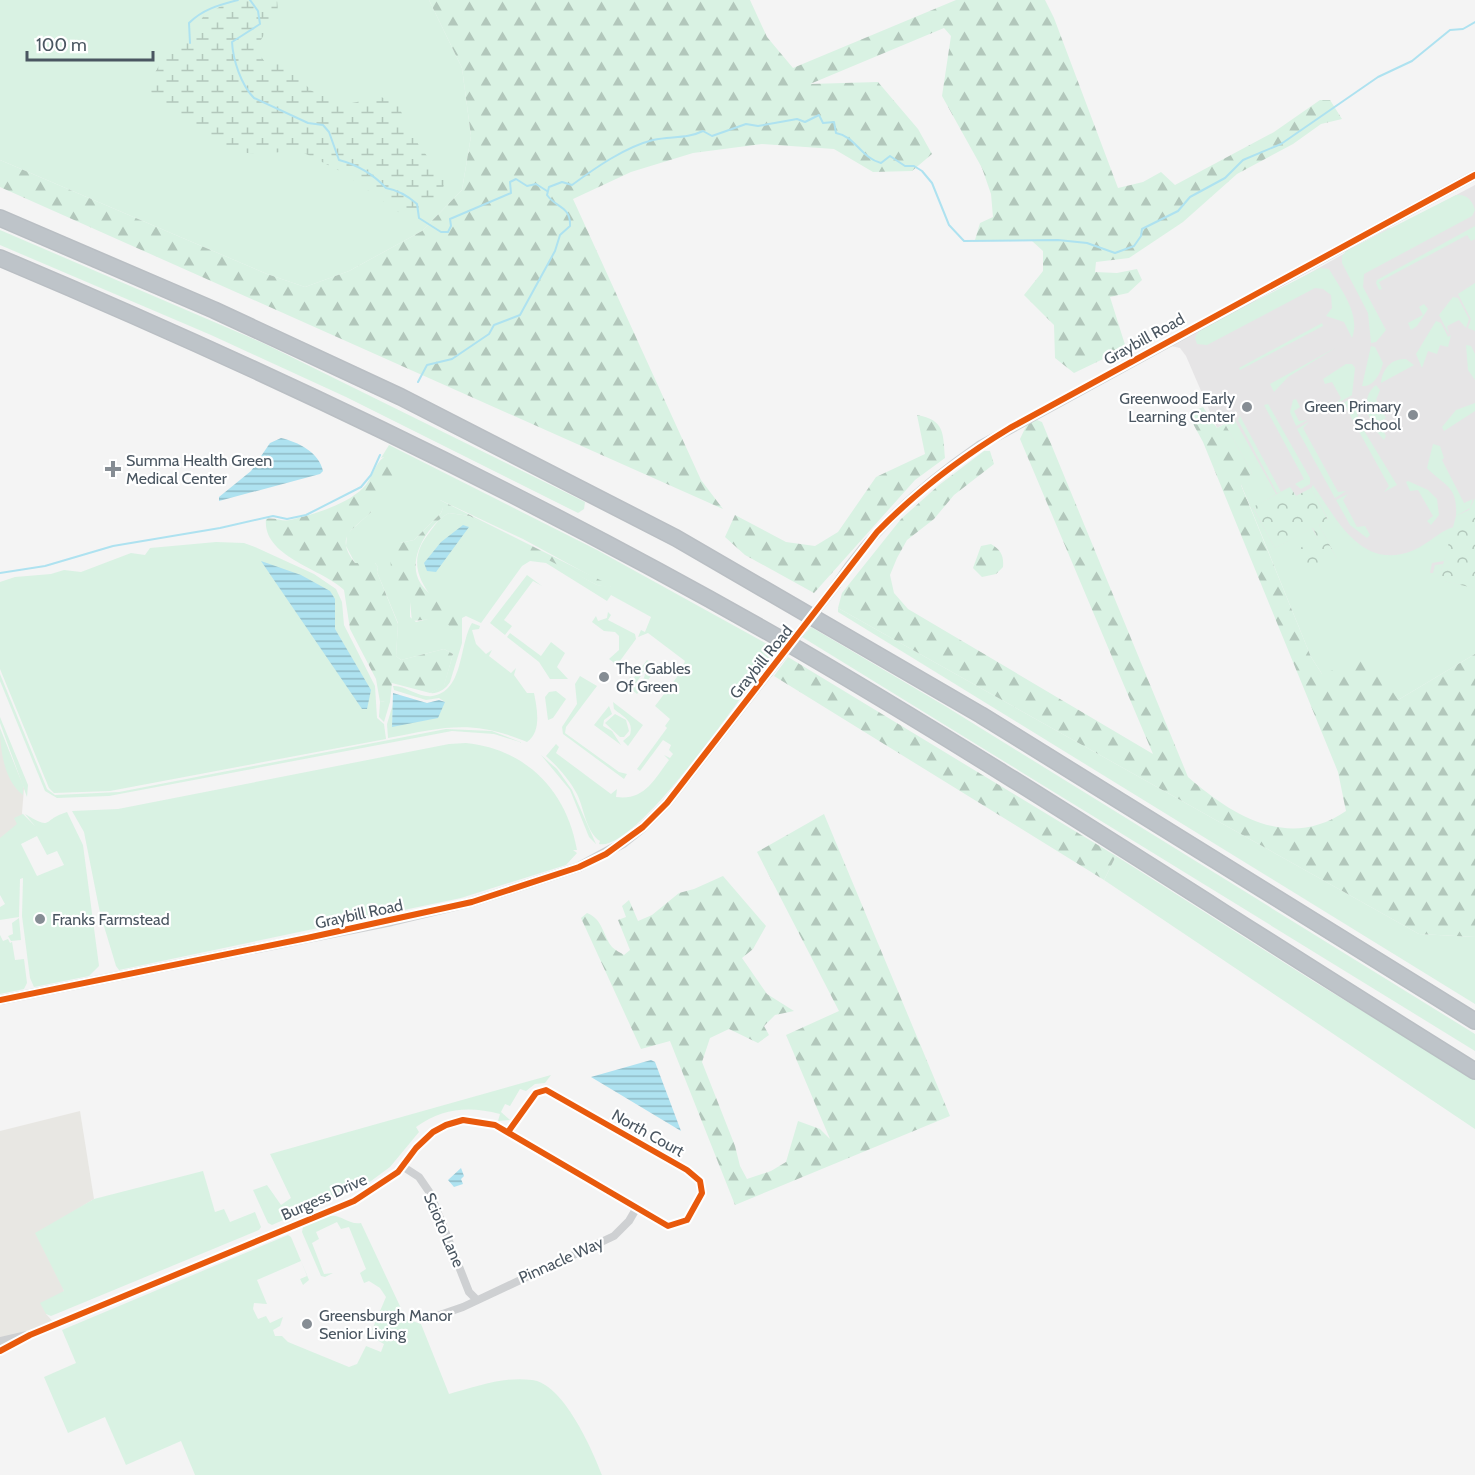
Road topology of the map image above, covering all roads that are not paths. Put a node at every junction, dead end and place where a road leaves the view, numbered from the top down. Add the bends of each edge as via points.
1 (1475, 175) edge
2 (0, 218) edge
3 (0, 258) edge
4 (0, 264) edge
5 (109, 304) junction
6 (0, 1000) edge
7 (1475, 1021) edge
8 (1475, 1071) edge
9 (508, 1132) junction
10 (402, 1166) junction
11 (636, 1209) junction
12 (477, 1300) junction
13 (431, 1318) dead end
14 (30, 1335) junction
15 (0, 1341) edge
16 (0, 1352) edge

1 - 6 street, Graybill Road, bridge via 979,446 948,467 877,532 667,803 623,843 579,867 472,902
2 - 7 highway via 214,310 401,397 676,538 962,704
3 - 5 highway
4 - 5 highway
5 - 8 highway via 423,449 746,620 885,701
9 - 10 street, Burgess Drive via 487,1122 463,1120 446,1125 416,1148
9 - 11 street, Burgess Drive
9 - 11 street, North Court via 536,1094 546,1090 700,1181 702,1193 687,1220 668,1226
10 - 12 street, Scioto Lane via 419,1177 430,1193 469,1292
10 - 14 street, Burgess Drive via 354,1201
11 - 12 street, Pinnacle Way via 614,1236
12 - 13 street, Pinnacle Way
14 - 15 street, Burgess Drive
14 - 16 street, Burgess Drive

